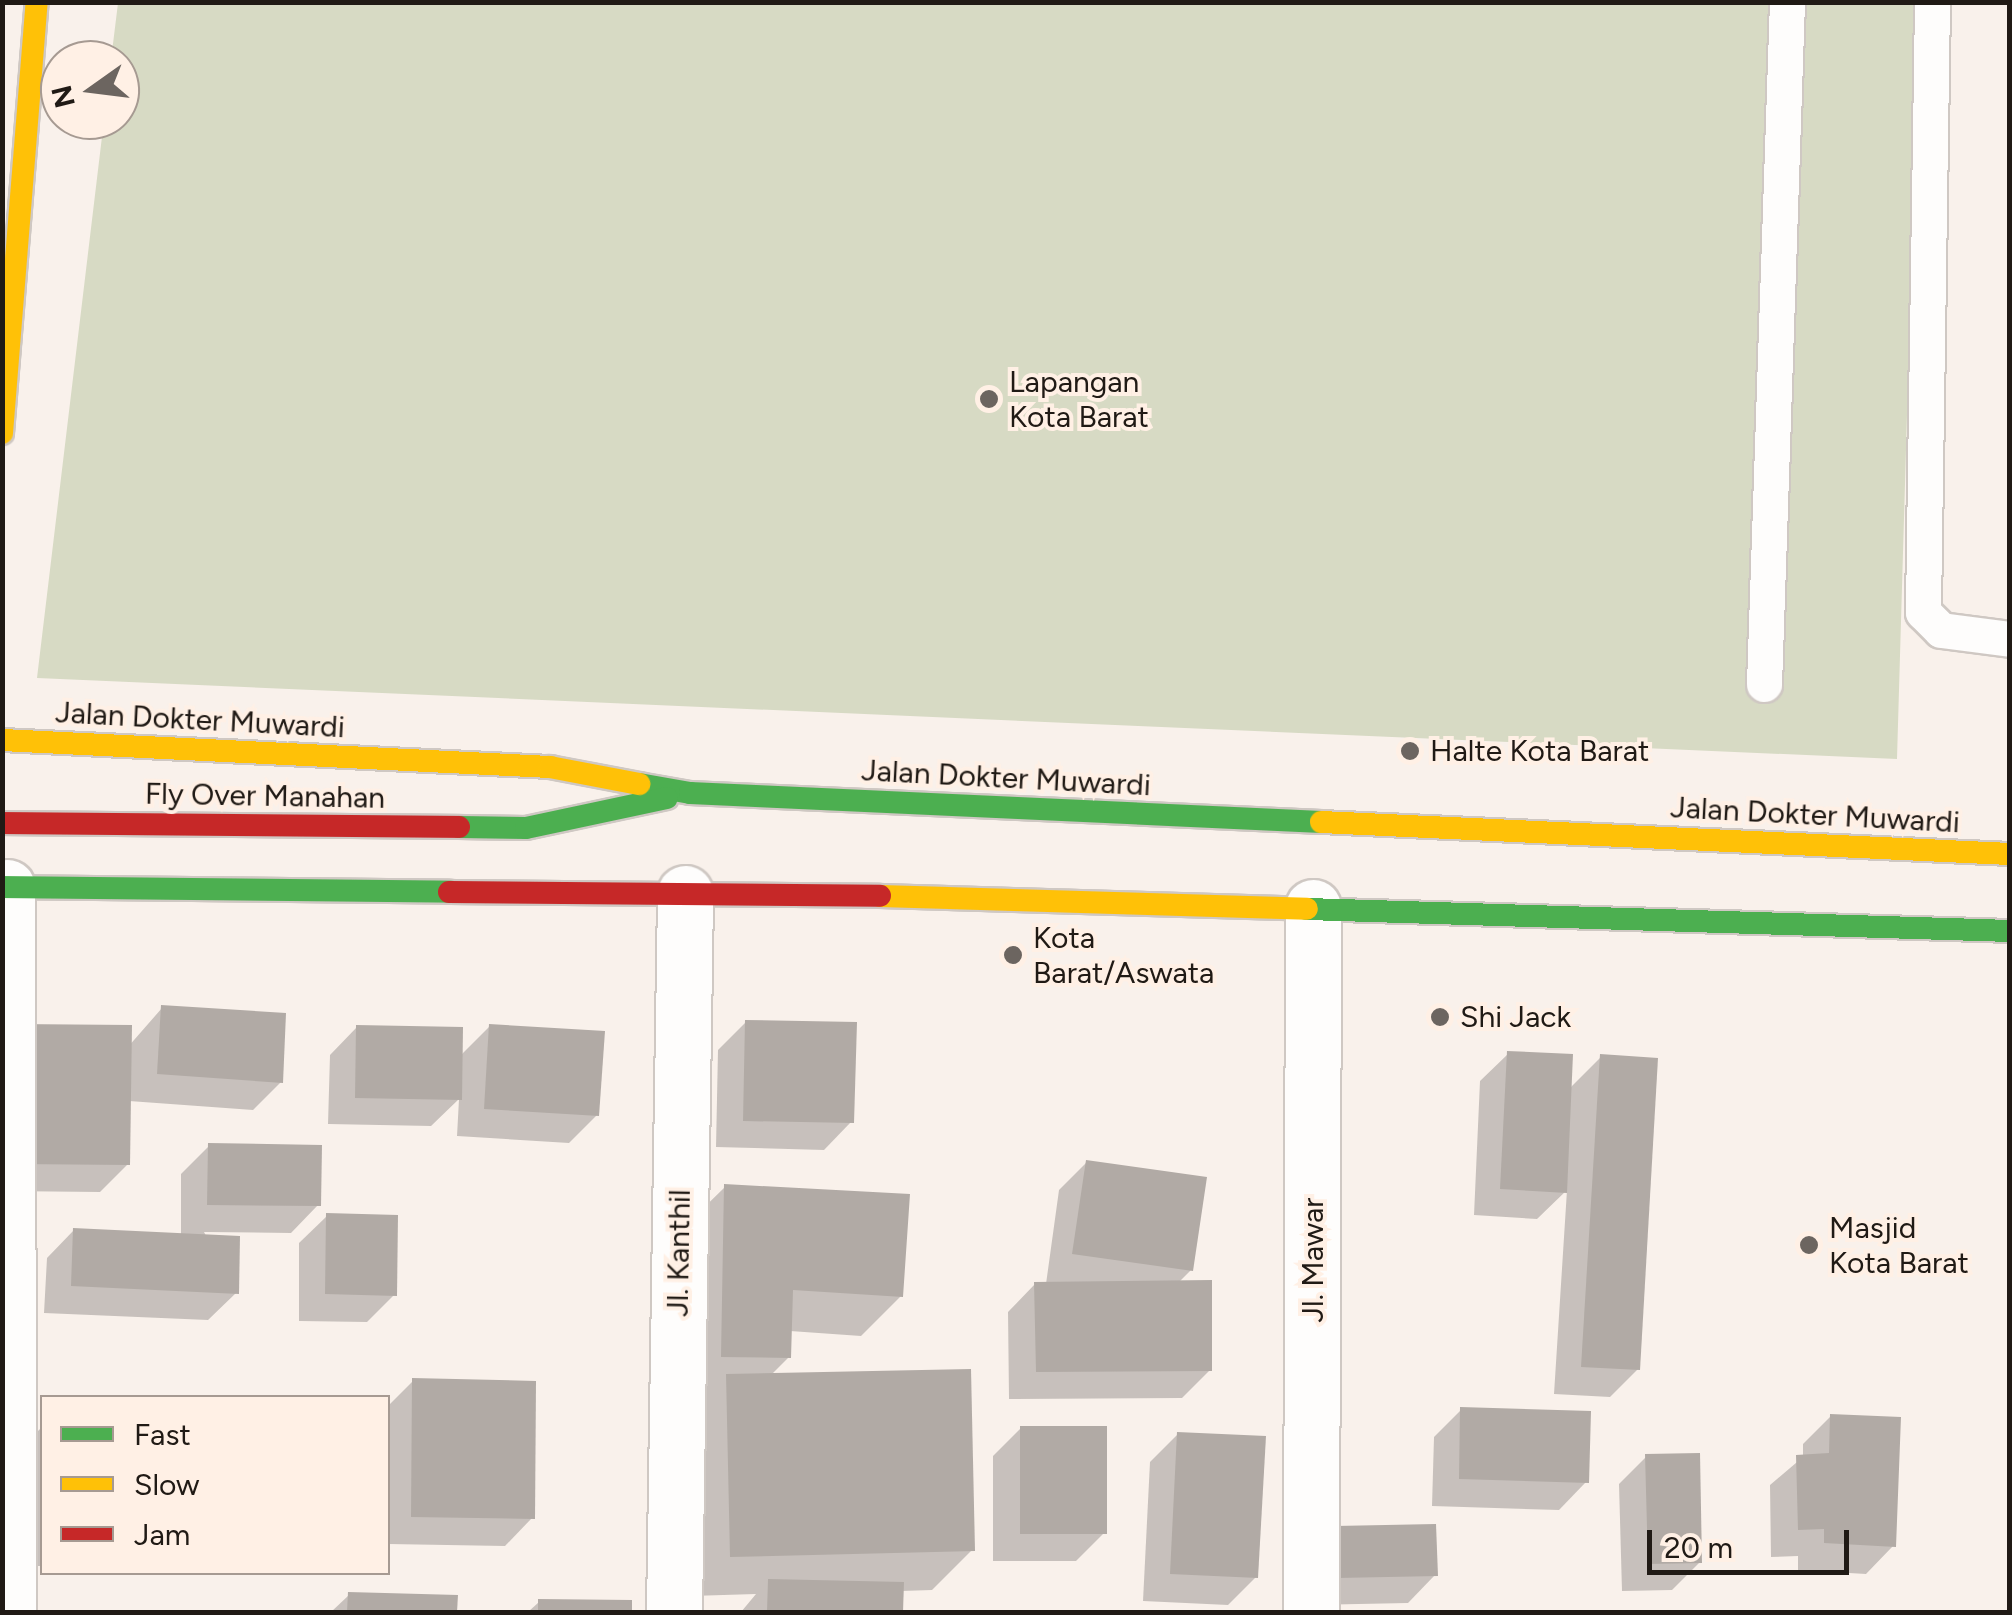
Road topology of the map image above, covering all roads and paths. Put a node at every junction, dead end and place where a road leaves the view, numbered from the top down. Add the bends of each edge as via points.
1 (37, 2) edge
2 (1786, 2) edge
3 (1932, 2) edge
4 (14, 77) edge
5 (5, 354) edge
6 (2, 434) edge
7 (2010, 640) edge
8 (1764, 684) dead end
9 (2, 740) edge
10 (690, 793) junction
11 (2, 823) edge
12 (520, 828) junction
13 (558, 844) dead end
14 (2010, 854) edge
15 (606, 869) dead end
16 (5, 887) edge
17 (669, 894) junction
18 (1312, 907) junction
19 (2010, 931) edge
20 (8, 1612) edge
21 (674, 1612) edge
22 (1312, 1612) edge

1 - 4 main road
2 - 8 lane
3 - 7 lane via 1924,612 1940,630
4 - 5 main road
5 - 6 main road
9 - 10 main road, Jalan Dokter Muwardi via 550,767
10 - 12 main road
10 - 14 main road, Jalan Dokter Muwardi
11 - 12 main road, Fly Over Manahan
12 - 13 main road
15 - 17 main road
16 - 17 main road
16 - 20 street
17 - 18 main road
17 - 21 street, Jl. Kanthil
18 - 19 main road
18 - 22 street, Jl. Mawar

